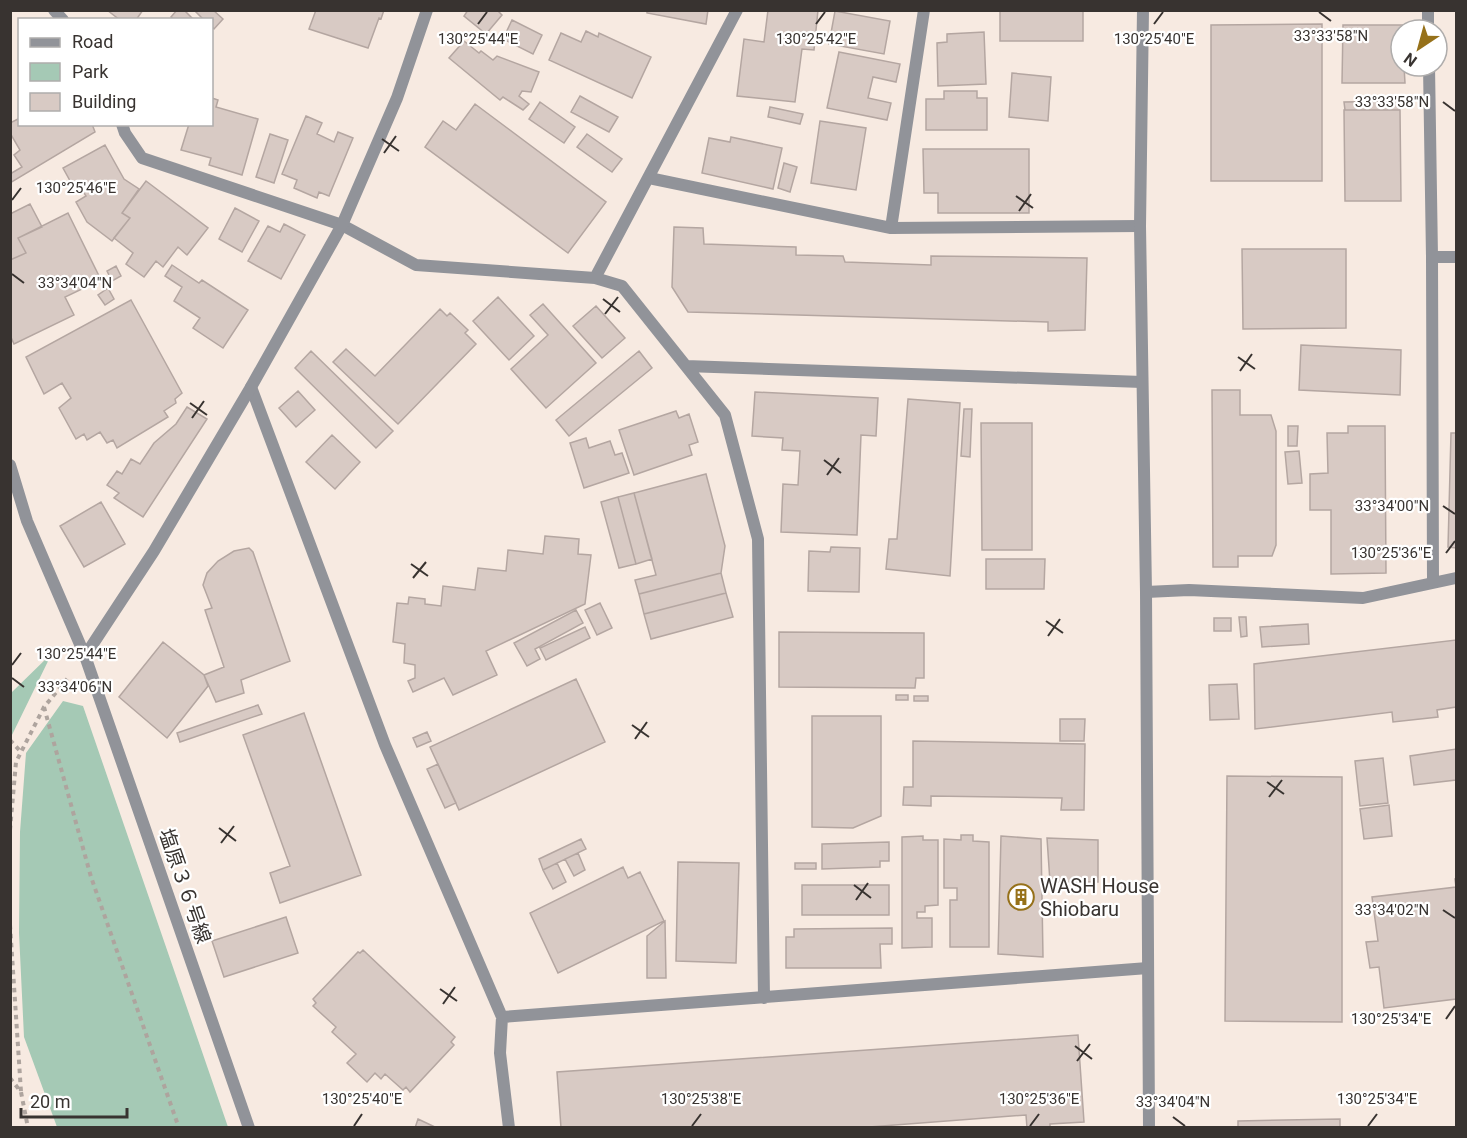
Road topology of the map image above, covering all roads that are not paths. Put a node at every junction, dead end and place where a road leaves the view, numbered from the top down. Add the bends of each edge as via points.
1 (427, 10) edge
2 (737, 10) edge
3 (924, 10) edge
4 (1143, 10) edge
5 (1429, 78) edge
6 (122, 126) edge
7 (649, 178) junction
8 (342, 225) junction
9 (1140, 226) junction
10 (891, 228) junction
11 (1432, 257) junction
12 (1456, 257) edge
13 (595, 278) junction
14 (686, 366) junction
15 (1142, 382) junction
16 (251, 387) junction
17 (10, 465) edge
18 (1456, 578) edge
19 (1433, 582) junction
20 (1146, 592) junction
21 (85, 656) junction
22 (1148, 968) junction
23 (764, 998) junction
24 (502, 1017) junction
25 (249, 1128) edge
26 (509, 1128) edge
27 (1149, 1128) edge

1 - 8 street via 397,98
2 - 7 street
3 - 10 street
4 - 9 street
5 - 11 street
6 - 8 street via 142,158
7 - 10 street
7 - 13 street
8 - 13 street via 416,266
8 - 16 street
9 - 10 street
9 - 15 street
11 - 12 street
11 - 19 street
13 - 14 street via 622,286
14 - 15 street
14 - 23 street via 725,415 758,539
15 - 20 street
16 - 21 street via 154,551
16 - 24 street via 385,745
17 - 21 street, 塩原３６号線 via 27,521
18 - 19 street
19 - 20 street via 1363,598 1189,590
20 - 22 street
21 - 25 street, 塩原３６号線
22 - 23 street
22 - 27 street
23 - 24 street
24 - 26 street via 500,1053

